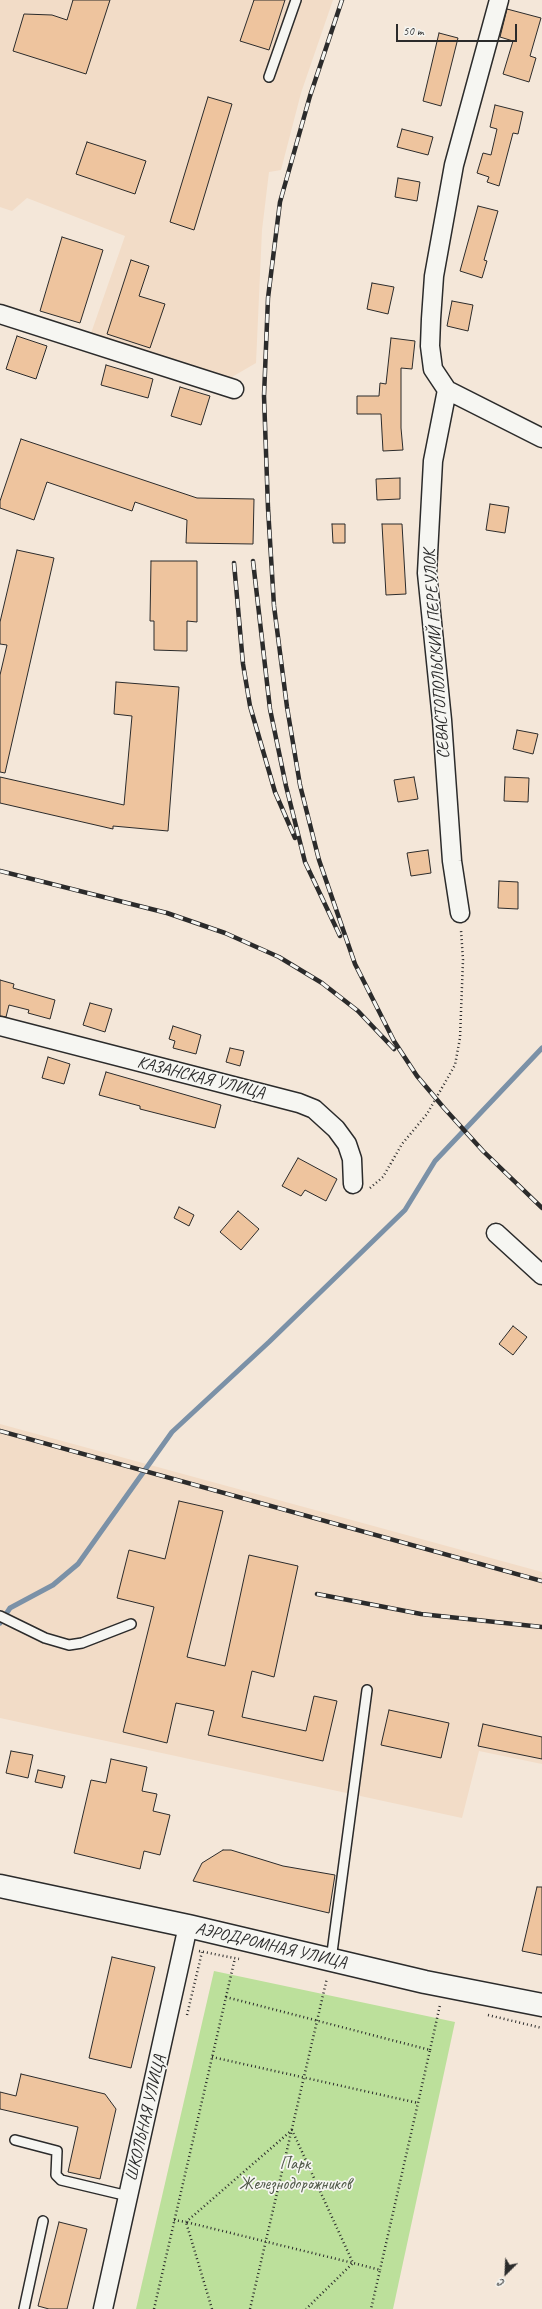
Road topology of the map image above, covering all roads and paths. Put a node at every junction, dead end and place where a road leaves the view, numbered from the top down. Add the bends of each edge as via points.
1 (296, 0) edge
2 (499, 0) edge
3 (269, 77) dead end
4 (0, 314) edge
5 (234, 389) dead end
6 (447, 390) junction
7 (542, 438) edge
8 (460, 913) joint
9 (0, 1026) edge
10 (353, 1184) joint
11 (496, 1233) dead end
12 (542, 1275) edge
13 (0, 1616) edge
14 (131, 1624) dead end
15 (367, 1690) dead end
16 (0, 1886) edge
17 (188, 1926) junction
18 (235, 1958) dead end
19 (331, 1960) junction
20 (226, 1998) junction
21 (440, 2005) dead end
22 (542, 2005) edge
23 (317, 2021) junction
24 (430, 2050) junction
25 (212, 2058) junction
26 (304, 2078) junction
27 (418, 2103) junction
28 (292, 2130) junction
29 (15, 2140) dead end
30 (128, 2196) junction
31 (174, 2220) junction
32 (43, 2222) dead end
33 (186, 2222) junction
34 (266, 2242) junction
35 (353, 2263) junction
36 (380, 2270) junction
37 (24, 2309) edge
38 (103, 2309) edge
39 (154, 2309) edge
40 (212, 2309) edge
41 (250, 2309) edge
42 (306, 2309) edge
43 (371, 2309) edge

1 - 3 lane
2 - 6 street via 454,164 434,276 430,346 433,369
4 - 5 street
6 - 7 street
6 - 8 street, СЕВАСТОПОЛЬСКИЙ ПЕРЕУЛОК via 433,461 427,573 442,720 452,861
8 - 10 path via 463,960 460,1038 455,1065 427,1114 402,1144 382,1177 368,1189
9 - 10 street, КАЗАНСКАЯ УЛИЦА via 314,1109 336,1128 347,1144 352,1159
11 - 12 street
13 - 14 lane via 45,1638 69,1645 82,1643
15 - 19 lane
16 - 17 street, АЭРОДРОМНАЯ УЛИЦА
17 - 19 street, АЭРОДРОМНАЯ УЛИЦА
17 - 30 street, ШКОЛЬНАЯ УЛИЦА
18 - 20 path
19 - 22 street, АЭРОДРОМНАЯ УЛИЦА
19 - 23 path
20 - 23 path
20 - 25 path
21 - 24 path
23 - 24 path
23 - 26 path
24 - 27 path
25 - 26 path
25 - 31 path
26 - 27 path
26 - 28 path
27 - 36 path
28 - 33 path
28 - 34 path
28 - 35 path
29 - 30 lane via 57,2152 56,2175 61,2180
30 - 38 street, ШКОЛЬНАЯ УЛИЦА
31 - 33 path
31 - 39 path
32 - 37 lane
33 - 34 path
33 - 40 path
34 - 35 path
34 - 41 path
35 - 36 path
35 - 42 path
36 - 43 path

